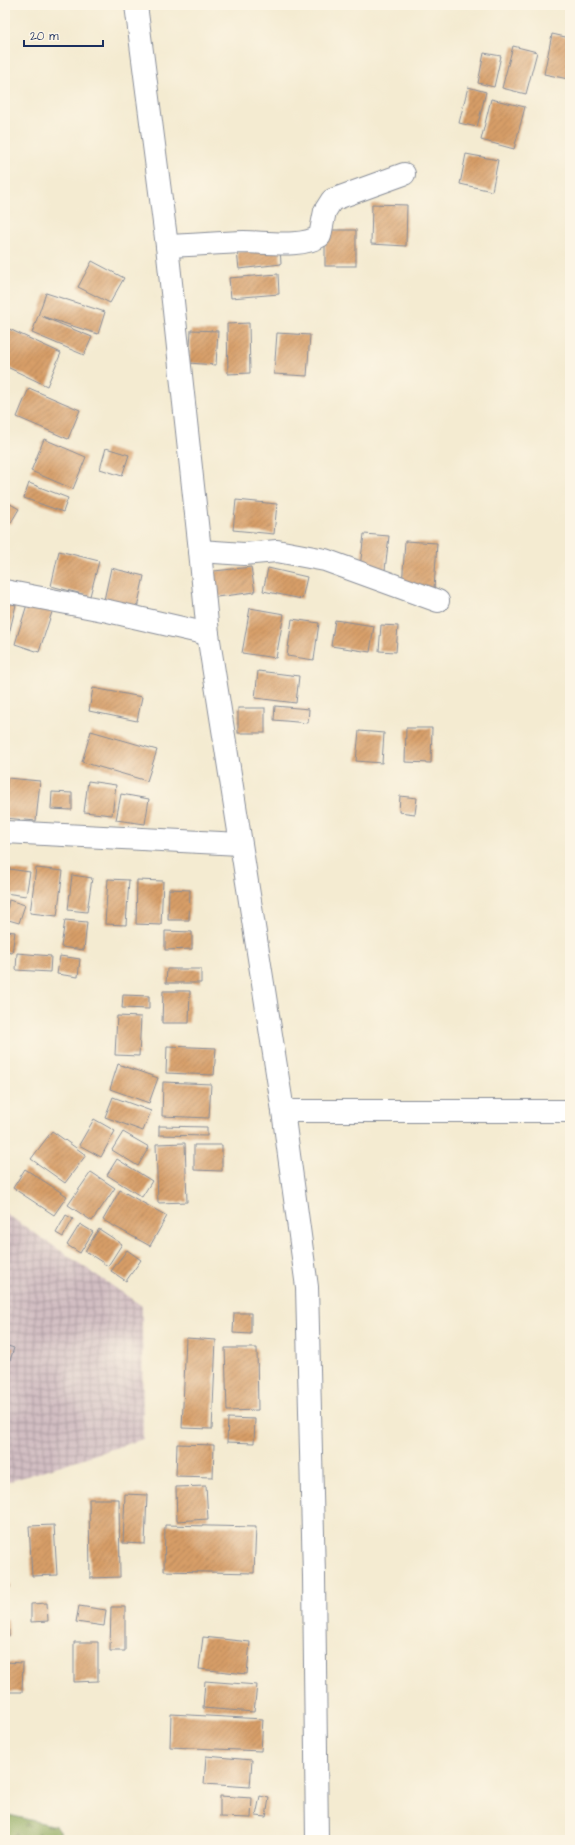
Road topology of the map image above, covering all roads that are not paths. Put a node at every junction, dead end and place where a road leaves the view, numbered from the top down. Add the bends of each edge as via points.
1 (136, 5) edge
2 (404, 174) dead end
3 (167, 246) junction
4 (200, 551) junction
5 (5, 592) edge
6 (438, 601) dead end
7 (208, 634) junction
8 (5, 832) edge
9 (240, 844) junction
10 (283, 1111) junction
11 (570, 1112) edge
12 (317, 1840) edge

1 - 3 street
2 - 3 street via 332,200 324,211 320,236 308,241
3 - 4 street
4 - 6 street via 236,554 277,551 325,560
4 - 7 street
5 - 7 street via 108,610
7 - 9 street
8 - 9 street
9 - 10 street
10 - 11 street
10 - 12 street via 307,1287 309,1329

